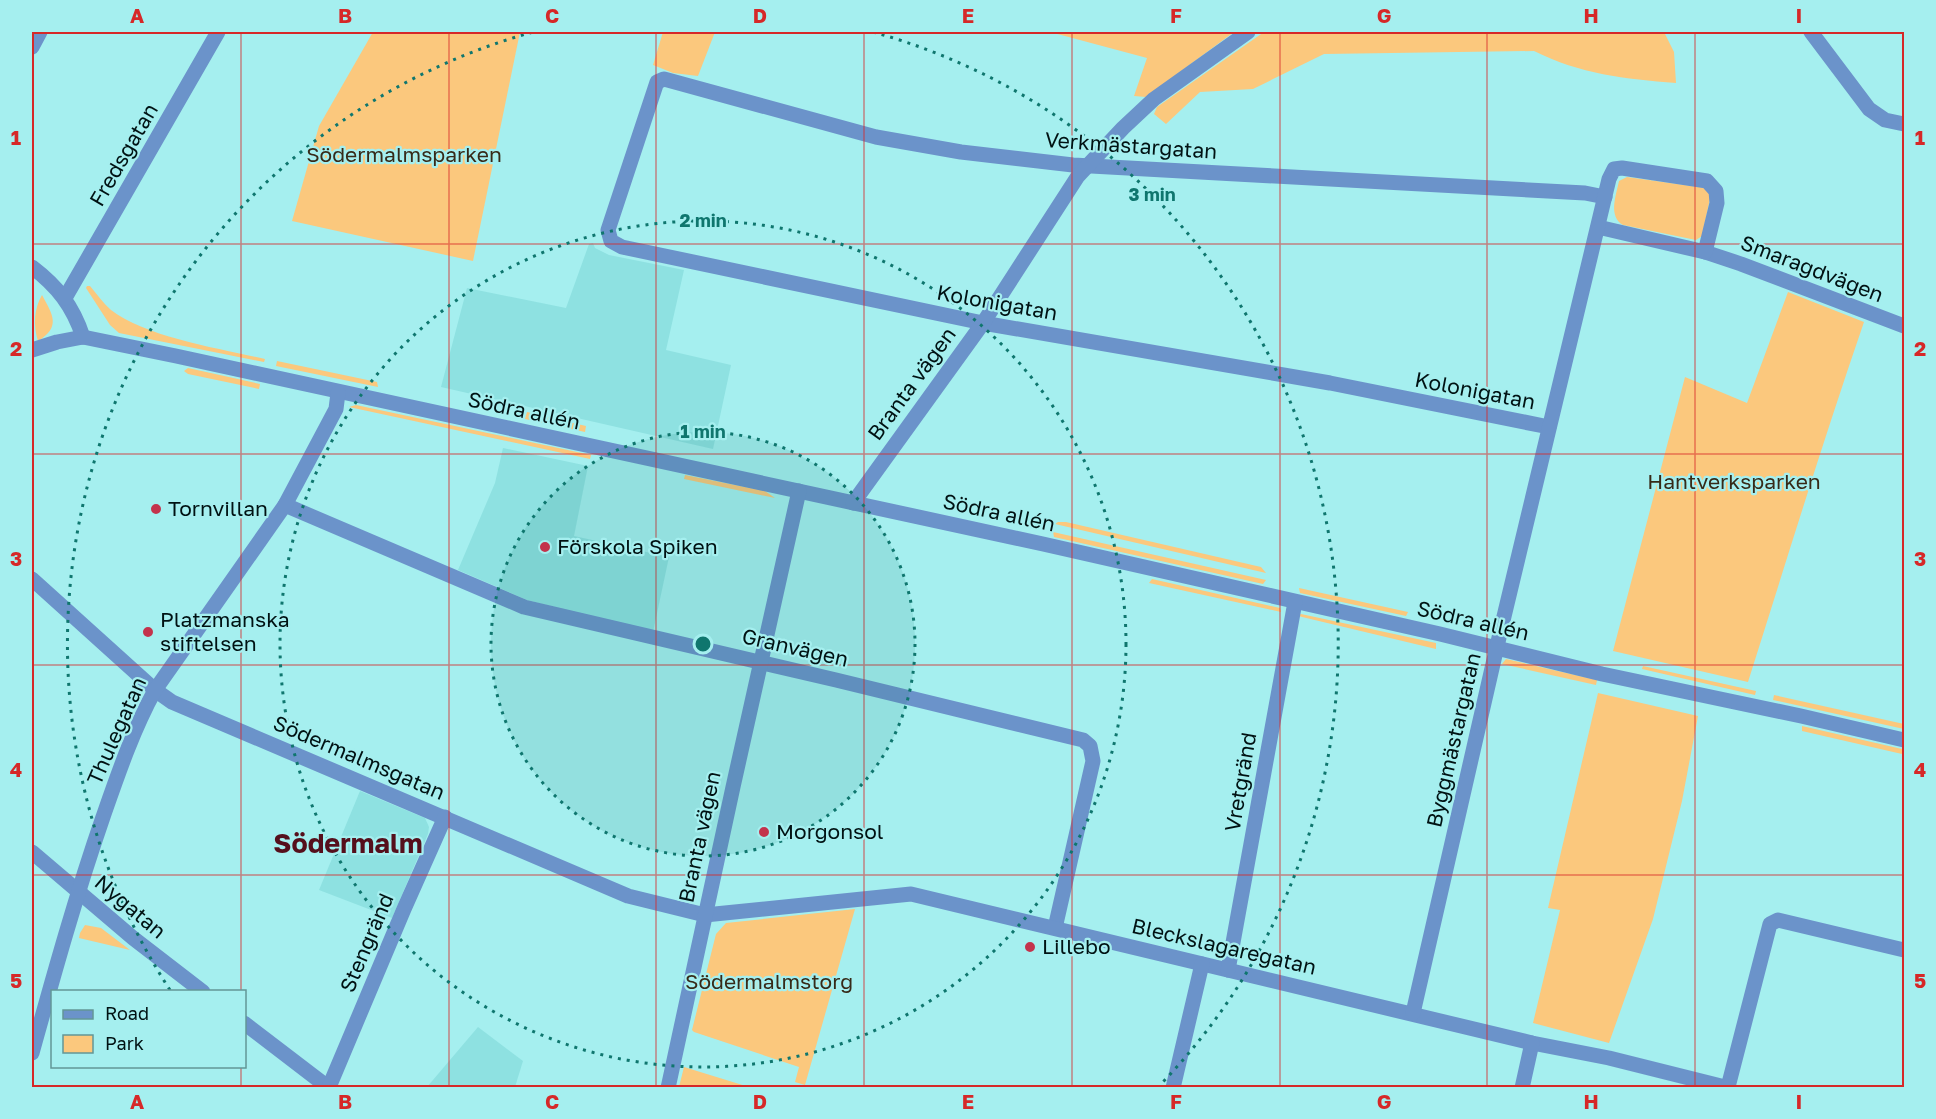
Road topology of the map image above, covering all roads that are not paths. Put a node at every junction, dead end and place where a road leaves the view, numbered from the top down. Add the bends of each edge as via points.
1 (40, 32) edge
2 (218, 32) edge
3 (1248, 32) edge
4 (1811, 32) edge
5 (32, 47) edge
6 (664, 79) joint
7 (1905, 124) edge
8 (1089, 166) junction
9 (1605, 197) junction
10 (1598, 227) junction
11 (1705, 252) junction
12 (32, 267) edge
13 (65, 298) junction
14 (983, 323) junction
15 (1905, 326) edge
16 (83, 337) junction
17 (32, 350) edge
18 (338, 393) junction
19 (1549, 427) junction
20 (799, 491) junction
21 (853, 503) junction
22 (285, 505) junction
23 (32, 579) edge
24 (1294, 602) junction
25 (1497, 648) junction
26 (761, 662) junction
27 (155, 690) junction
28 (1905, 740) edge
29 (445, 817) junction
30 (32, 852) edge
31 (78, 891) junction
32 (705, 915) junction
33 (1055, 928) junction
34 (1905, 950) edge
35 (1202, 964) junction
36 (1228, 970) junction
37 (200, 990) edge
38 (1413, 1014) junction
39 (246, 1025) edge
40 (1532, 1043) junction
41 (32, 1053) edge
42 (329, 1087) edge
43 (1728, 1087) edge
44 (668, 1088) edge
45 (1173, 1088) edge
46 (1522, 1088) edge

1 - 5 street
2 - 13 street, Fredsgatan
3 - 8 street, Branta vägen via 1154,99
4 - 7 street via 1869,109 1885,120
6 - 8 street, Verkmästargatan via 876,137 961,153
6 - 14 street, Kolonigatan via 657,82 608,230 611,241 622,247
8 - 9 street, Verkmästargatan
8 - 14 street, Branta vägen via 1078,176
9 - 10 street, Byggmästargatan
9 - 11 street via 1614,170 1622,168 1707,181 1716,191 1717,203
10 - 11 street, Smaragdvägen
10 - 19 street, Byggmästargatan
11 - 15 street, Smaragdvägen
12 - 13 street
13 - 16 street
14 - 19 street, Kolonigatan via 1318,381
14 - 21 street, Branta vägen
16 - 17 street
16 - 18 street, Södra allén
18 - 20 street, Södra allén
18 - 22 street, Thulegatan via 336,409
19 - 25 street, Byggmästargatan
20 - 21 street, Södra allén
20 - 26 street, Branta vägen
21 - 24 street, Södra allén
22 - 26 street, Granvägen via 524,606
22 - 27 street, Thulegatan
23 - 27 street, Södermalmsgatan
24 - 25 street, Södra allén
24 - 36 street, Vretgränd
25 - 28 street, Södra allén
25 - 38 street, Byggmästargatan
26 - 32 street, Branta vägen
26 - 33 street, Granvägen via 1083,740 1090,746 1093,761
27 - 29 street, Södermalmsgatan via 172,702
27 - 31 street, Thulegatan via 122,763
29 - 32 street, Södermalmsgatan via 628,896
29 - 42 street, Stengränd
30 - 31 street, Nygatan
31 - 37 street, Nygatan
31 - 41 street, Thulegatan
32 - 33 street, Bleckslagaregatan via 911,894
32 - 44 street, Branta vägen
33 - 35 street, Bleckslagaregatan
34 - 43 street via 1778,920 1770,924
35 - 36 street, Bleckslagaregatan
35 - 45 street
36 - 38 street, Bleckslagaregatan
38 - 40 street, Bleckslagaregatan
39 - 42 street
40 - 43 street, Bleckslagaregatan
40 - 46 street

